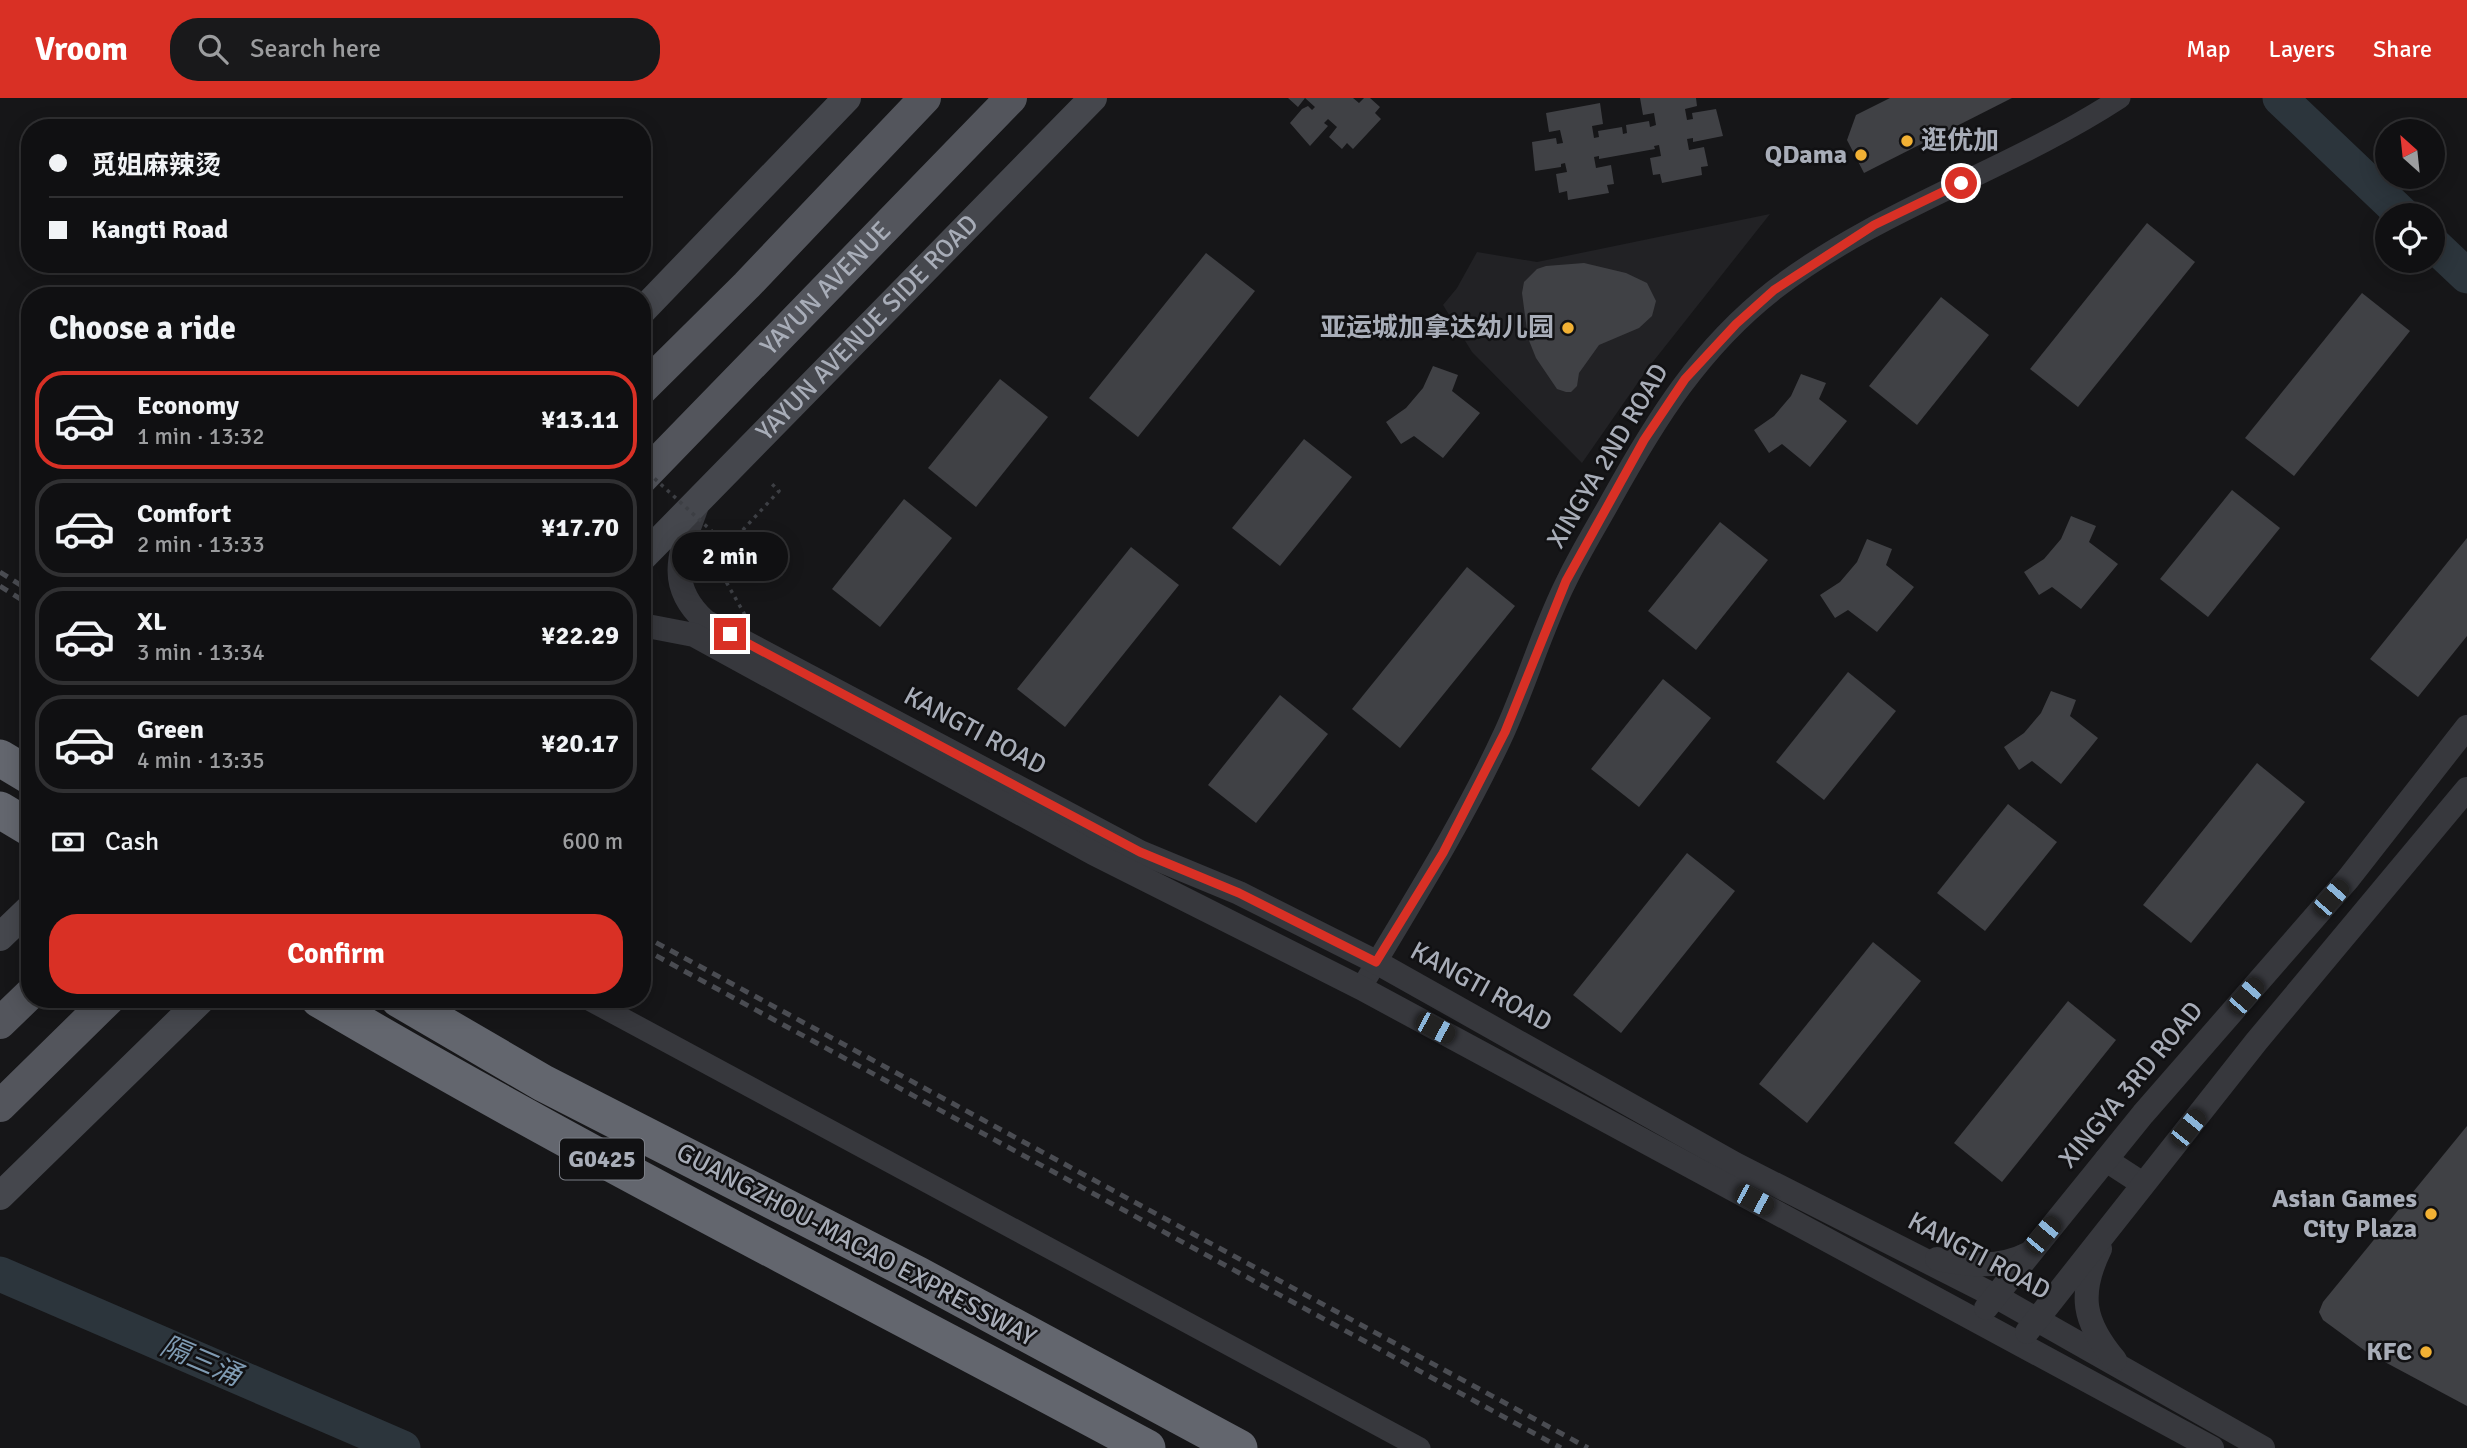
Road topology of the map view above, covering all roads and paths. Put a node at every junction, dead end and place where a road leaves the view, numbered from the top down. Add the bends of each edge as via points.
1 (847, 98) edge
2 (925, 98) edge
3 (1011, 98) edge
4 (1093, 98) edge
5 (2120, 98) edge
6 (651, 302) edge
7 (651, 380) edge
8 (651, 469) edge
9 (651, 475) edge
10 (770, 482) dead end
11 (699, 499) junction
12 (727, 546) junction
13 (651, 549) edge
14 (745, 615) dead end
15 (651, 627) edge
16 (2467, 727) edge
17 (0, 758) edge
18 (21, 771) edge
19 (2467, 789) edge
20 (0, 810) edge
21 (21, 823) edge
22 (21, 917) edge
23 (0, 937) edge
24 (1376, 962) junction
25 (1361, 988) junction
26 (21, 1003) edge
27 (100, 1008) edge
28 (193, 1008) edge
29 (334, 1008) edge
30 (414, 1008) edge
31 (604, 1008) edge
32 (0, 1023) edge
33 (0, 1106) edge
34 (2106, 1160) junction
35 (2143, 1184) junction
36 (0, 1196) edge
37 (2116, 1217) junction
38 (2028, 1254) junction
39 (1914, 1255) junction
40 (1997, 1297) junction
41 (1975, 1319) junction
42 (2035, 1319) junction
43 (2019, 1343) junction
44 (2123, 1370) junction
45 (1147, 1448) edge
46 (1239, 1448) edge
47 (1420, 1448) edge
48 (2212, 1448) edge
49 (2263, 1448) edge

1 - 6 main road
2 - 7 main road
3 - 8 main road, YAYUN AVENUE
4 - 11 main road, YAYUN AVENUE SIDE ROAD
5 - 24 street, XINGYA 2ND ROAD via 2004,162 1874,225 1824,256 1774,290 1693,369 1644,440 1566,581 1505,732 1443,853
9 - 12 path, bridge
10 - 12 path via 779,491
11 - 13 main road, YAYUN AVENUE SIDE ROAD
11 - 24 street, KANGTI ROAD via 683,546 680,576 687,604 705,621 1140,852 1239,893
12 - 14 path via 716,564
15 - 25 street, KANGTI ROAD via 694,635 1093,853
16 - 34 street, XINGYA 3RD ROAD via 2348,878
17 - 18 highway
19 - 35 street
20 - 21 highway
22 - 23 main road
24 - 25 street, XINGYA 2ND ROAD
24 - 39 street, KANGTI ROAD via 1735,1164
25 - 41 street, KANGTI ROAD
26 - 32 main road
27 - 33 main road
28 - 36 main road
29 - 45 highway, GUANGZHOU-MACAO EXPRESSWAY / G0425 via 523,1118
30 - 46 highway, GUANGZHOU-MACAO EXPRESSWAY / G0425 via 543,1083 918,1275
31 - 47 street
34 - 35 street
34 - 38 street, XINGYA 3RD ROAD
35 - 37 street
37 - 42 street
37 - 44 street via 2091,1270 2086,1310 2094,1330
38 - 39 street via 1993,1265
38 - 40 street, XINGYA 3RD ROAD
39 - 40 street, KANGTI ROAD
40 - 41 street, XINGYA 3RD ROAD
40 - 42 street, KANGTI ROAD
41 - 43 street, KANGTI ROAD
42 - 43 street
42 - 44 street, KANGTI ROAD
43 - 48 street, KANGTI ROAD
44 - 49 street, KANGTI ROAD

